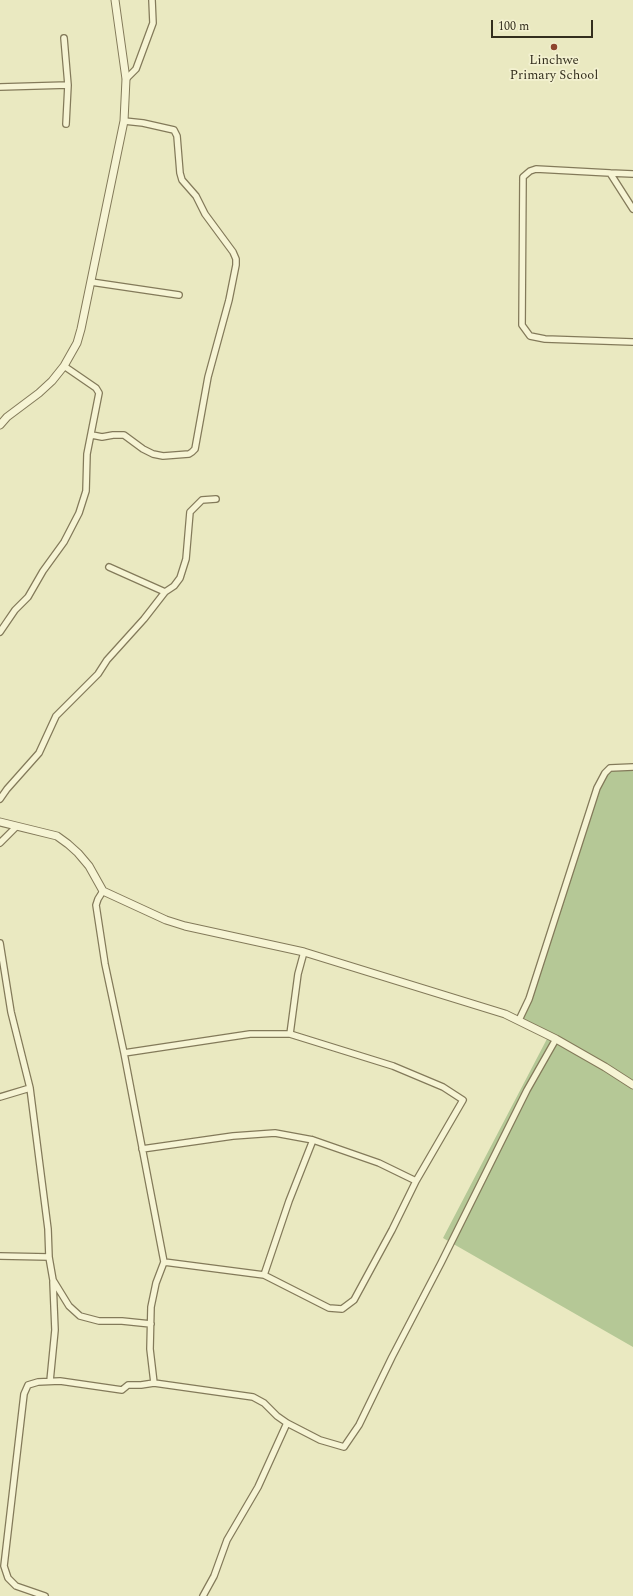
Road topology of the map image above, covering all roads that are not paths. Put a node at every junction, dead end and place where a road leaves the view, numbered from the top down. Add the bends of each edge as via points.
1 (115, 0) edge
2 (152, 0) edge
3 (64, 38) dead end
4 (126, 79) junction
5 (68, 85) junction
6 (0, 87) edge
7 (124, 121) junction
8 (66, 124) dead end
9 (610, 173) junction
10 (633, 174) edge
11 (633, 209) edge
12 (91, 282) junction
13 (179, 294) dead end
14 (633, 342) edge
15 (64, 366) junction
16 (0, 425) edge
17 (92, 435) junction
18 (216, 498) dead end
19 (109, 566) dead end
20 (166, 592) junction
21 (0, 632) edge
22 (633, 767) edge
23 (0, 799) edge
24 (0, 822) edge
25 (16, 827) junction
26 (0, 843) edge
27 (103, 891) junction
28 (0, 943) edge
29 (304, 952) junction
30 (518, 1020) junction
31 (290, 1034) junction
32 (556, 1039) junction
33 (124, 1053) junction
34 (633, 1085) edge
35 (30, 1088) junction
36 (0, 1096) edge
37 (313, 1140) junction
38 (142, 1149) junction
39 (416, 1181) junction
40 (0, 1256) edge
41 (49, 1257) junction
42 (164, 1262) junction
43 (264, 1275) junction
44 (53, 1280) junction
45 (151, 1324) junction
46 (50, 1381) junction
47 (154, 1383) junction
48 (287, 1423) junction
49 (45, 1596) edge
50 (203, 1596) edge

1 - 4 street
2 - 4 street via 153,23 136,69
3 - 5 street
4 - 7 street
5 - 6 street
5 - 8 street
7 - 12 street
7 - 17 street via 174,130 177,136 182,180 196,196 205,214 233,252 236,265 208,377 195,449 189,454 163,456 143,449 124,435
9 - 10 street
9 - 11 street
9 - 14 street via 536,169 523,177 522,325 530,336 545,339
12 - 13 street
12 - 15 street via 77,343
15 - 16 street via 52,381
15 - 17 street via 96,388 99,393
17 - 21 street via 87,454 86,491 73,527 28,597 15,610
18 - 20 street via 202,500 190,512 186,559 180,578
19 - 20 street
20 - 23 street via 107,660 98,674 56,716 39,753
22 - 30 street via 610,768 597,788 529,999
24 - 25 street
25 - 26 street
25 - 27 street via 57,836 68,844 89,866
27 - 29 street via 185,926
27 - 33 street via 96,905 104,964
28 - 35 street via 11,1012
29 - 30 street
29 - 31 street via 298,974
30 - 32 street
31 - 33 street via 250,1034
31 - 39 street via 394,1066 443,1087 463,1100
32 - 34 street
32 - 48 street via 527,1090 349,1442 344,1448 320,1440
33 - 38 street
35 - 36 street
35 - 41 street via 48,1229
37 - 38 street via 275,1134 240,1135
37 - 39 street via 379,1163
37 - 43 street
38 - 42 street
39 - 43 street via 354,1300 342,1309 329,1308
40 - 41 street
41 - 44 street
42 - 43 street
42 - 45 street via 151,1307
44 - 45 street via 69,1306 80,1316 99,1321
44 - 46 street via 55,1330
45 - 47 street via 150,1349
46 - 47 street via 122,1390 128,1385
46 - 49 street via 28,1385 24,1394 4,1566 8,1578 16,1586
47 - 48 street via 253,1397
48 - 50 street via 258,1487 227,1540 214,1576

